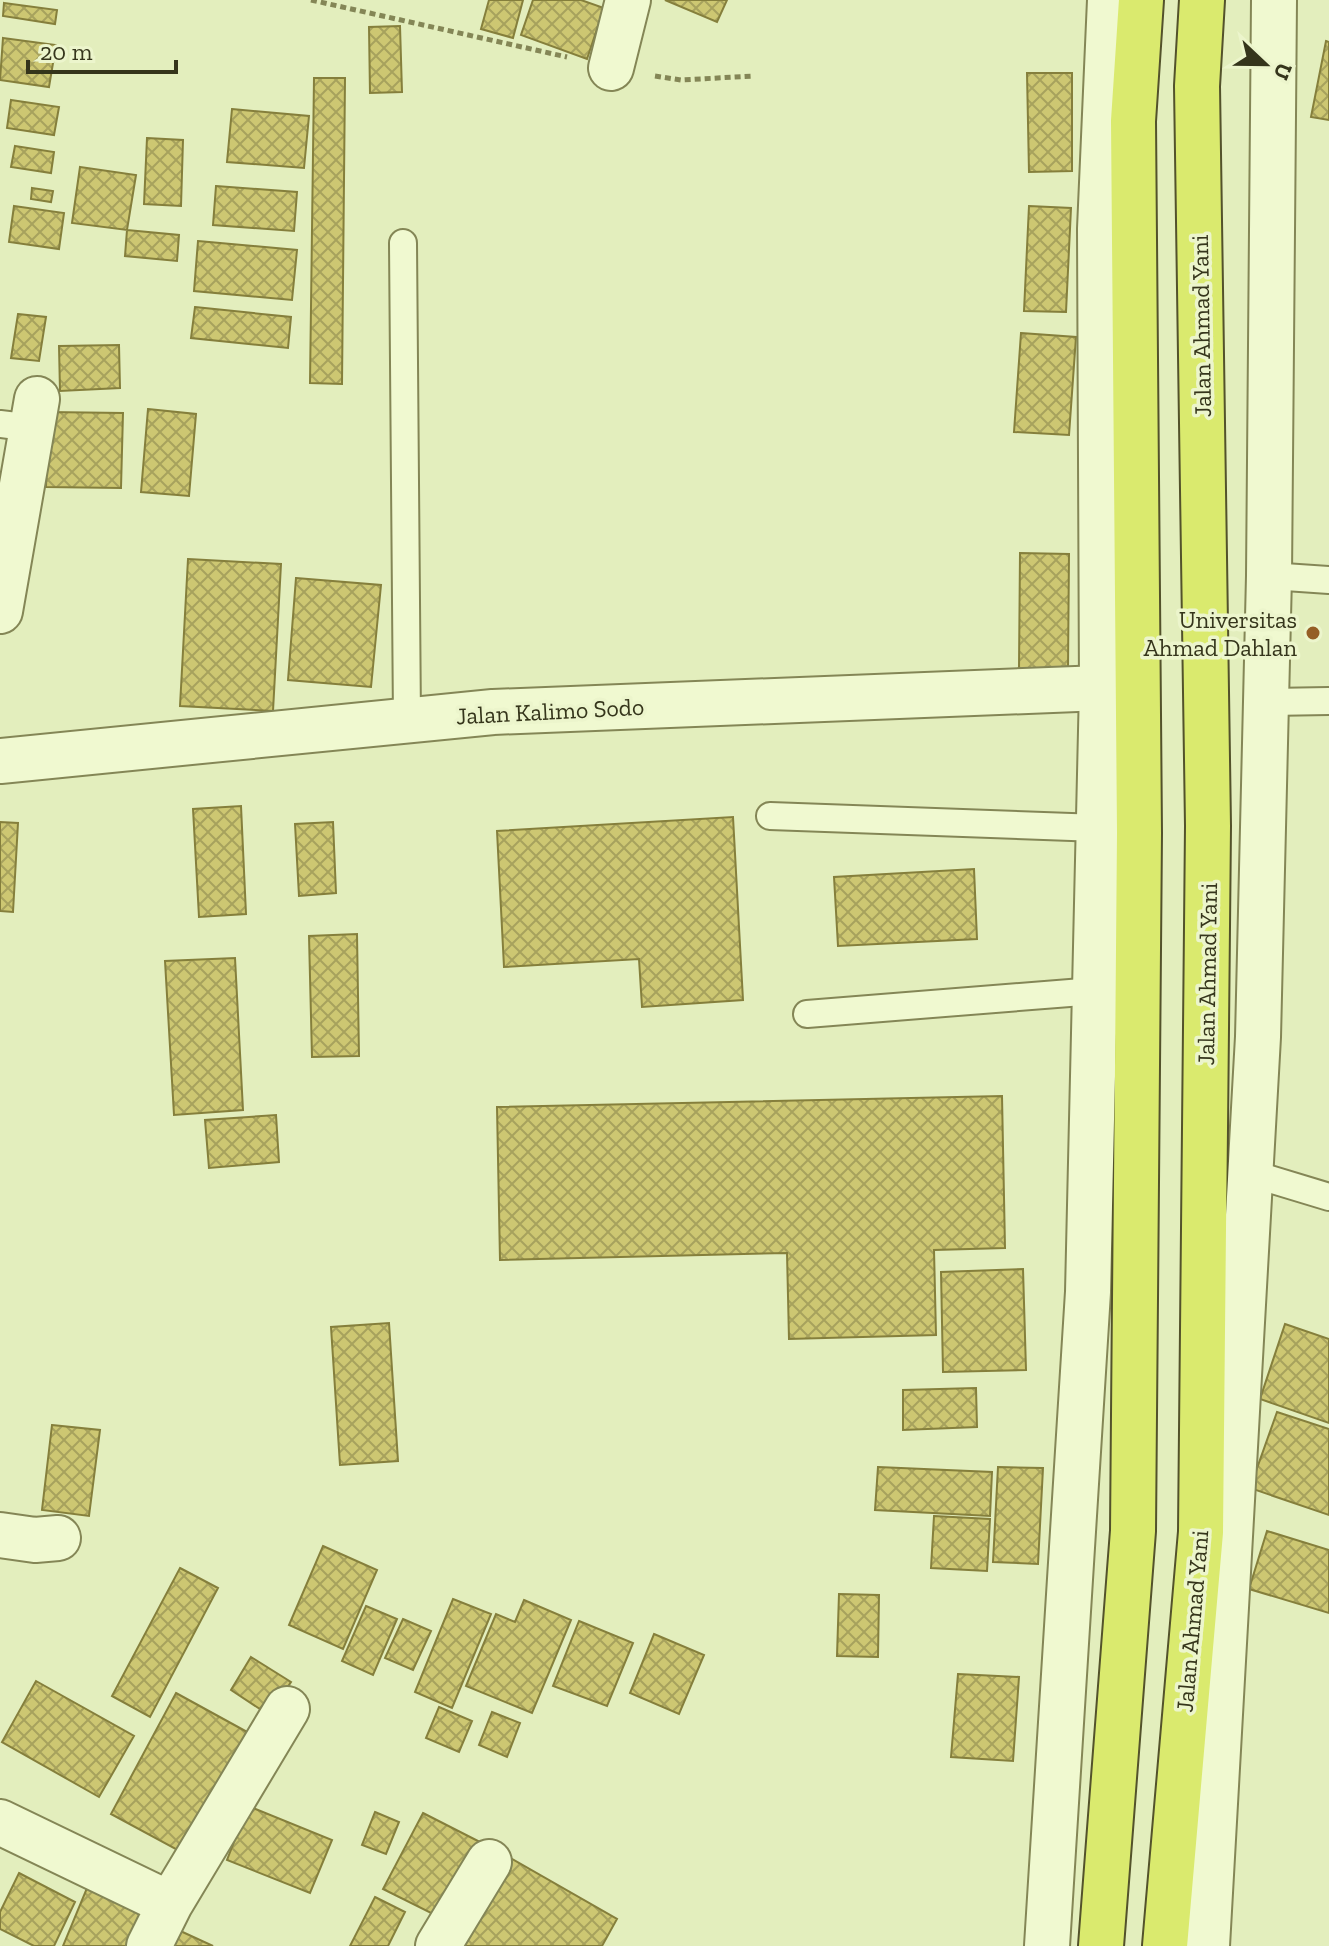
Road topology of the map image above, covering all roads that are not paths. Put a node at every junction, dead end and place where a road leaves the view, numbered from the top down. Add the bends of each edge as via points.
1 (628, 0) edge
2 (1110, 0) edge
3 (1141, 0) edge
4 (1202, 0) edge
5 (1274, 0) edge
6 (611, 68) road end
7 (403, 243) dead end
8 (23, 417) edge
9 (1269, 576) junction
10 (1329, 580) edge
11 (0, 611) edge
12 (1102, 688) junction
13 (1329, 701) edge
14 (1264, 702) junction
15 (407, 720) junction
16 (0, 761) edge
17 (770, 816) dead end
18 (1208, 826) junction
19 (1119, 830) junction
20 (1095, 991) junction
21 (807, 1014) dead end
22 (1253, 1174) junction
23 (1329, 1197) edge
24 (0, 1535) edge
25 (58, 1538) dead end
26 (287, 1709) dead end
27 (0, 1822) edge
28 (489, 1862) dead end
29 (170, 1904) junction
30 (149, 1946) edge
31 (438, 1946) edge
32 (1047, 1946) edge
33 (1101, 1946) edge
34 (1165, 1946) edge
35 (1207, 1946) edge

1 - 6 street
2 - 12 street via 1100,229
3 - 19 highway via 1133,121
4 - 18 highway, Jalan Ahmad Yani via 1197,86
5 - 9 street
7 - 15 lane
8 - 11 street
9 - 10 lane
9 - 14 street
12 - 15 street, Jalan Kalimo Sodo via 493,712
12 - 19 street
13 - 14 lane
14 - 22 street
15 - 16 street, Jalan Kalimo Sodo
17 - 19 lane
18 - 19 highway
18 - 34 highway, Jalan Ahmad Yani via 1201,1532
19 - 20 street
19 - 33 highway via 1133,1531
20 - 21 lane
20 - 32 street via 1088,1292
22 - 23 lane
22 - 35 street
24 - 25 street
26 - 29 street
27 - 29 street
28 - 31 street
29 - 30 street

